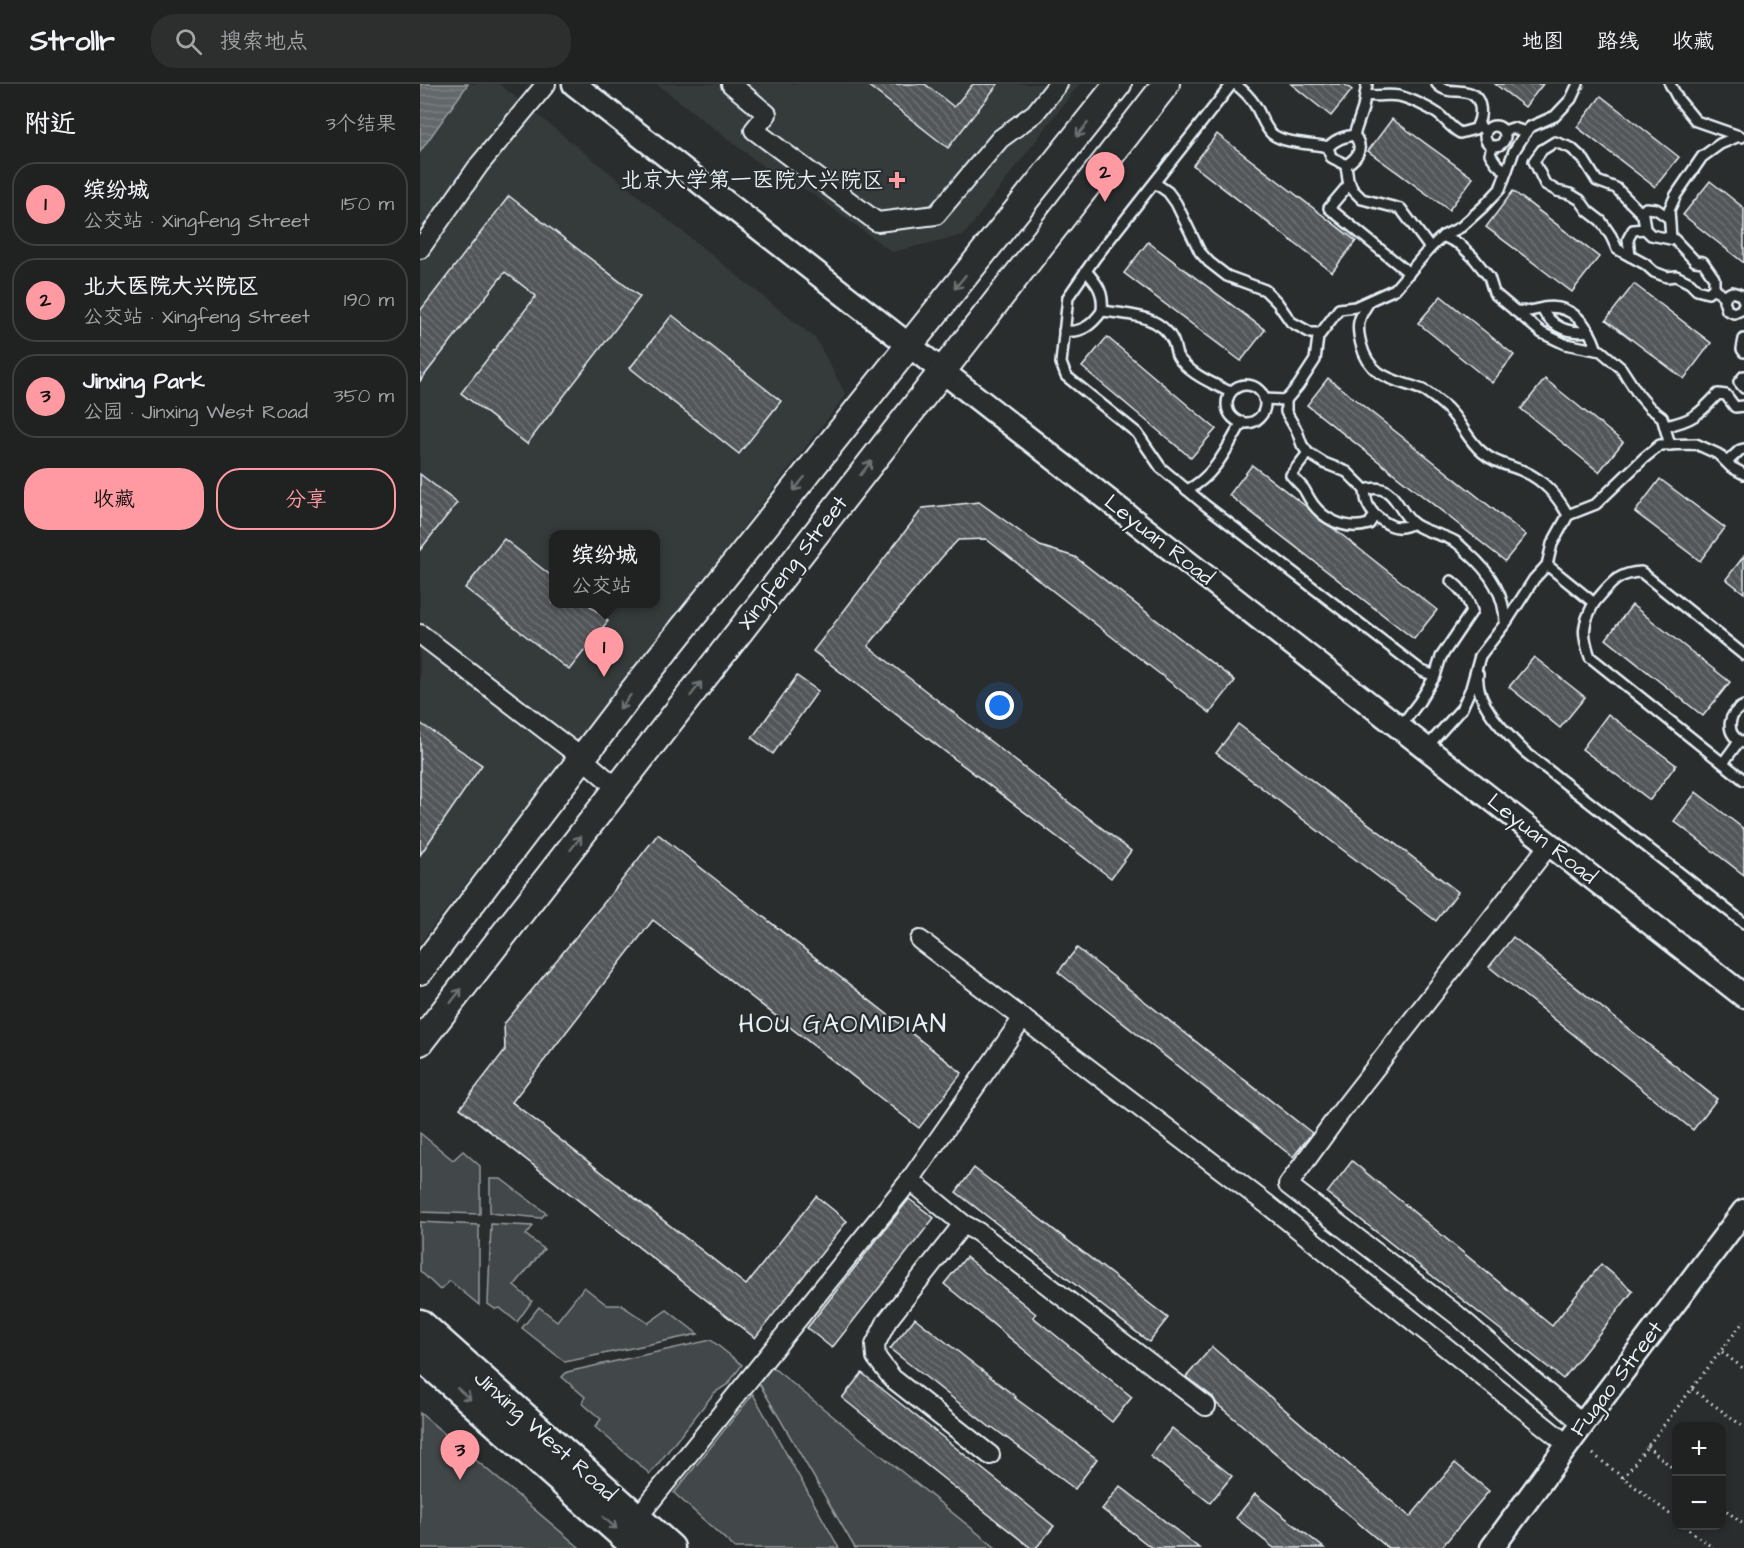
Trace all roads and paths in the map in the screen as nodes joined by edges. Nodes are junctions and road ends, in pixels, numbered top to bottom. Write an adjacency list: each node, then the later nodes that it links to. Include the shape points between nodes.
1 (546, 84): 31 (street, via 479,165)
2 (574, 84): 46 (street, Leyuan Road)
3 (731, 84): 4 (street, via 767,114 754,130 877,222 936,215 1000,139 1035,113)
4 (1058, 84)
5 (1118, 84): 46 (main road, Xingfeng Street, one-way to 46)
6 (1166, 84): 49 (main road, Xingfeng Street)
7 (1234, 84): 20 (lane, via 1246,93 1271,133 1284,140); 23 (lane)
8 (1367, 84): 12 (lane)
9 (1437, 84): 13 (lane, via 1448,91 1472,94 1479,101)
10 (1578, 84): 16 (lane, via 1555,117)
11 (1670, 84): 18 (lane, via 1696,121)
12 (1365, 94): 13 (lane, via 1400,96 1437,113 1460,133 1475,129); 17 (lane)
13 (1478, 124): 15 (lane)
14 (1504, 131): 15 (lane, via 1497,126); 16 (lane, via 1513,128); 19 (lane, via 1504,142)
15 (1486, 132): 19 (lane, via 1486,141)
16 (1526, 132): 22 (lane)
17 (1354, 135): 20 (lane); 21 (lane, via 1360,150)
18 (1742, 137): 26 (lane, via 1720,144 1702,157 1676,195)
19 (1492, 146): 22 (lane, via 1495,162)
20 (1328, 147): 21 (lane, via 1331,157)
21 (1346, 165): 24 (lane)
22 (1507, 170): 28 (lane, via 1500,189 1483,207 1461,227)
23 (1155, 183): 33 (lane); 44 (lane, via 1176,203 1209,262 1227,276 1264,290 1291,322 1311,333)
24 (1350, 183): 30 (lane, via 1362,199 1401,209); 34 (lane, via 1329,208)
25 (1641, 213): 26 (lane, via 1646,208 1656,208); 27 (lane); 32 (lane, via 1616,188 1597,181 1571,148 1555,142 1534,161 1545,184 1580,200 1601,222 1617,249)
26 (1669, 218): 29 (lane)
27 (1645, 229): 29 (lane, via 1651,235); 32 (lane, via 1633,230 1628,239)
28 (1443, 236): 30 (lane); 41 (lane, via 1473,256 1489,277 1494,293)
29 (1671, 239): 35 (lane, via 1695,261 1703,262 1714,278)
30 (1430, 248): 34 (lane)
31 (420, 249)
32 (1630, 256): 35 (lane, via 1654,272 1676,276 1697,290 1708,293)
33 (1086, 271): 40 (lane, via 1104,297); 42 (lane, via 1068,297)
34 (1409, 273): 37 (lane, via 1395,289)
35 (1714, 288): 36 (lane)
36 (1725, 298): 38 (lane, via 1735,292 1741,295); 38 (lane, via 1727,310 1734,313)
37 (1369, 302): 44 (lane, via 1339,309); 66 (lane, via 1360,314 1357,329 1370,365 1380,374 1425,391 1444,405 1480,452 1537,478 1558,498)
38 (1743, 306)
39 (1542, 309): 41 (lane); 43 (lane, via 1563,309 1575,315); 43 (lane, via 1547,318 1565,330)
40 (1102, 311): 42 (lane, via 1082,330); 52 (lane, via 1153,321 1166,331 1184,365)
41 (1515, 311): 47 (lane, via 1542,333 1565,344)
42 (1064, 331): 63 (lane, via 1061,363 1066,376 1137,434 1161,468)
43 (1588, 331): 47 (lane)
44 (1320, 333): 54 (lane, via 1315,360)
45 (1744, 339): 48 (lane)
46 (910, 345): 49 (street, Leyuan Road); 80 (main road, Xingfeng Street, one-way to 80)
47 (1597, 350): 57 (lane, via 1621,368 1638,394 1662,417)
48 (1744, 352)
49 (941, 371): 77 (street, Leyuan Road); 83 (main road, Xingfeng Street, one-way to 49)
50 (1744, 376): 51 (lane, via 1739,382)
51 (1744, 388)
52 (1230, 392): 53 (lane, via 1239,385 1252,385); 56 (lane, via 1227,410)
53 (1264, 399): 54 (lane); 56 (lane, via 1260,417)
54 (1286, 400): 60 (lane, via 1286,412)
55 (1744, 406): 57 (lane, via 1735,406 1726,395 1718,394 1700,414)
56 (1242, 422): 63 (lane, via 1220,461)
57 (1665, 426): 58 (lane)
58 (1670, 445): 61 (lane, via 1696,444); 66 (lane, via 1660,445 1596,504)
59 (1744, 448): 61 (lane)
60 (1308, 453): 64 (lane, via 1347,472); 65 (lane, via 1291,475 1316,509 1338,524 1359,527 1369,524)
61 (1727, 462): 62 (lane)
62 (1744, 474)
63 (1186, 490): 75 (lane, via 1404,657)
64 (1365, 490): 65 (lane, via 1365,501); 67 (lane, via 1374,487 1386,491)
65 (1375, 515): 67 (lane, via 1390,526 1406,527)
66 (1568, 515): 68 (lane, via 1552,544)
67 (1413, 523): 71 (lane, via 1456,542 1477,561 1500,596)
68 (1547, 565): 70 (lane); 71 (lane)
69 (1451, 581): 75 (lane, via 1469,600 1472,611 1441,657)
70 (1594, 603): 73 (lane, via 1614,579 1641,573); 81 (lane, via 1585,620 1584,638 1590,657)
71 (1505, 623): 74 (lane)
72 (420, 634): 80 (street)
73 (1744, 655)
74 (1480, 656): 79 (lane, via 1462,708); 85 (lane, via 1477,682 1483,698 1497,723 1518,745)
75 (1435, 676): 77 (lane)
76 (1744, 706): 78 (lane, via 1733,713 1730,725)
77 (1400, 728): 79 (street, Leyuan Road)
78 (1741, 742): 81 (lane)
79 (1426, 748): 84 (street, Leyuan Road)
80 (582, 758): 83 (street); 87 (main road, Xingfeng Street)
81 (1723, 763): 82 (lane)
82 (1744, 780)
83 (618, 789): 90 (main road, Xingfeng Street, one-way to 83)
84 (1549, 845): 88 (street, Leyuan Road); 102 (street, via 1288,1185 1457,1316)
85 (1744, 923)
86 (920, 940): 89 (street)
87 (420, 971)
88 (1744, 996)
89 (1023, 1018): 91 (street); 104 (street, via 1268,1205)
90 (420, 1042)
91 (910, 1180): 93 (street); 112 (street)
92 (1744, 1211): 102 (street, Fugao Street)
93 (963, 1224): 101 (street); 107 (street, via 887,1321 875,1345 876,1357 892,1377)
94 (420, 1308): 97 (main road, via 428,1315)
95 (1744, 1322): 98 (path)
96 (420, 1324): 97 (main road, Jinxing West Road)
97 (432, 1351): 112 (main road, Jinxing West Road); 115 (main road, Jinxing West Road, one-way to 115)
98 (1721, 1351): 99 (path); 100 (path)
99 (1744, 1369)
100 (1692, 1389): 103 (path); 105 (path)
101 (1206, 1406)
102 (1583, 1424): 104 (street, Fugao Street)
103 (1744, 1427)
104 (1568, 1444): 117 (street, Fugao Street)
105 (1647, 1446): 108 (path); 109 (path)
106 (1593, 1454): 109 (path)
107 (990, 1455)
108 (1672, 1467)
109 (1623, 1478): 111 (path)
110 (1726, 1510): 113 (path)
111 (1672, 1515)
112 (637, 1518): 116 (main road, Jinxing West Road)
113 (1744, 1525)
114 (1689, 1530): 118 (path)
115 (639, 1548)
116 (670, 1548)
117 (1492, 1548)
118 (1713, 1548)

